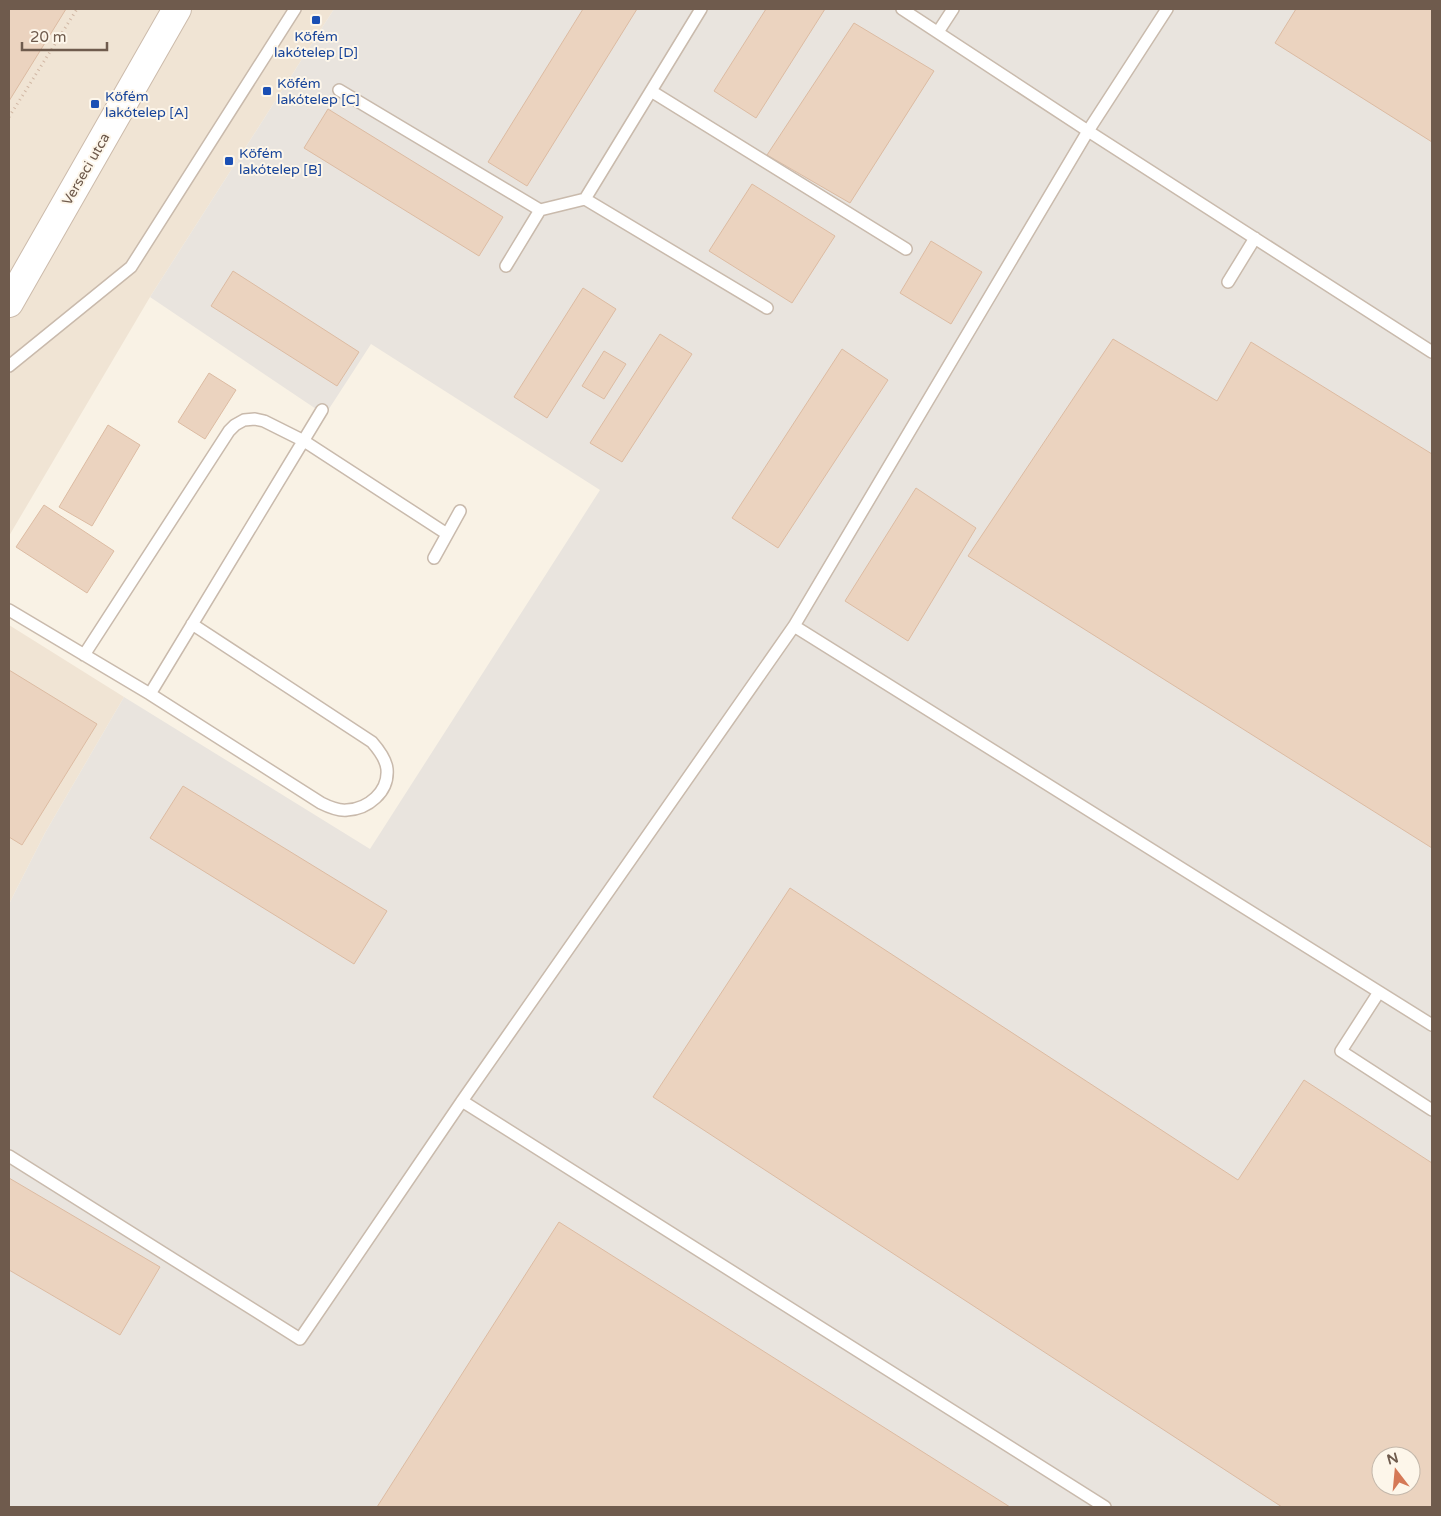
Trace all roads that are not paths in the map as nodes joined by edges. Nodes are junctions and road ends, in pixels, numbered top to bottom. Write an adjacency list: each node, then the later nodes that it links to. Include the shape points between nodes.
1 (178, 9): 17 (street, Verseci utca)
2 (295, 9): 20 (lane, via 131,268)
3 (700, 9): 9 (lane)
4 (902, 9): 7 (lane)
5 (954, 9): 7 (lane)
6 (1167, 9): 10 (lane)
7 (938, 32): 10 (lane)
8 (339, 90): 12 (lane)
9 (651, 91): 11 (lane); 14 (lane)
10 (1088, 131): 13 (lane); 28 (lane)
11 (585, 199): 12 (lane); 18 (lane)
12 (540, 210): 15 (lane)
13 (1255, 238): 16 (lane); 19 (lane)
14 (906, 249)
15 (506, 266)
16 (1228, 282)
17 (9, 303)
18 (768, 308)
19 (1432, 352)
20 (9, 366)
21 (322, 410): 22 (lane)
22 (304, 441): 24 (lane); 27 (lane); 29 (lane, via 264,421 244,420 235,425)
23 (460, 511): 24 (lane)
24 (447, 534): 25 (lane)
25 (434, 558)
26 (9, 610): 29 (lane)
27 (192, 624): 30 (lane); 30 (lane, via 372,742 379,749 386,768 387,779 383,788 368,805 359,808 336,809 321,803)
28 (794, 626): 31 (lane); 33 (lane)
29 (84, 656): 30 (lane)
30 (150, 694)
31 (1379, 992): 32 (lane); 34 (lane, via 1341,1051)
32 (1432, 1025)
33 (462, 1101): 35 (lane, via 300,1338); 36 (lane)
34 (1432, 1110)
35 (9, 1156)
36 (1106, 1507)

